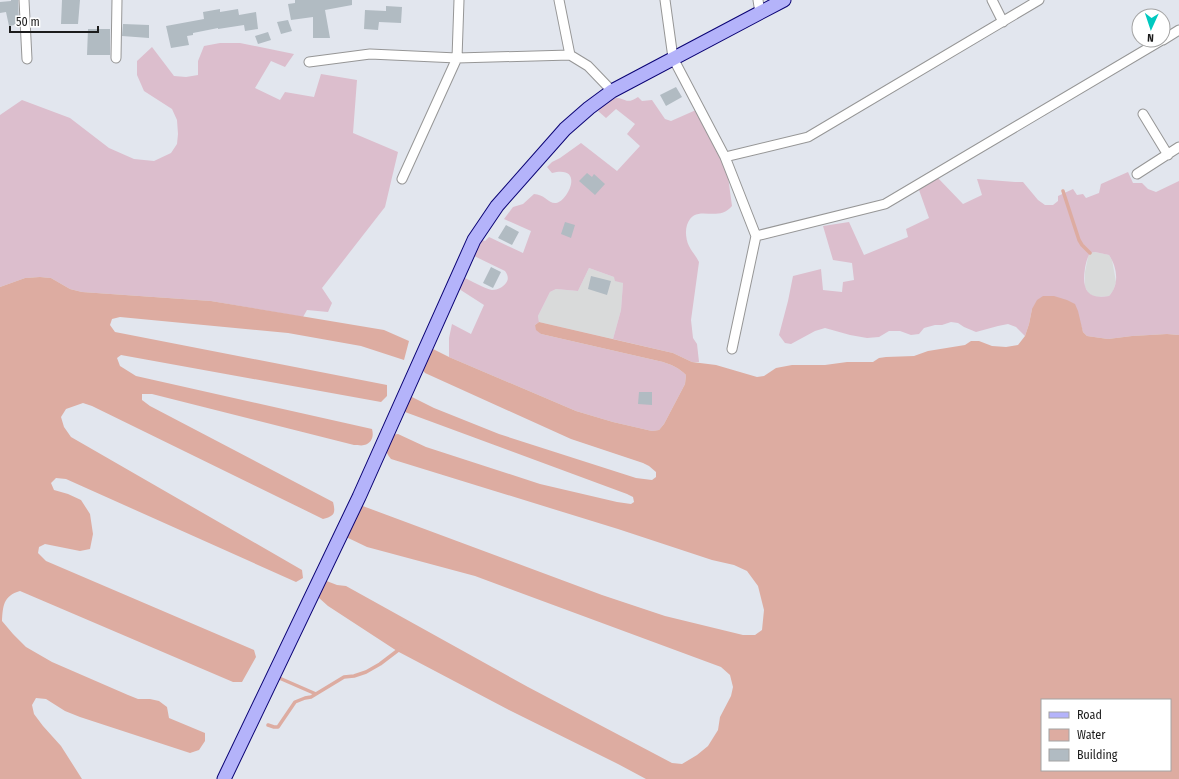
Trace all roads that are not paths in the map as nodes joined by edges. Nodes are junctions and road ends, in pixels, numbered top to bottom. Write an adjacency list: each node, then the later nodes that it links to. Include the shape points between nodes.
1 (24, 0): 16 (street)
2 (117, 0): 13 (street)
3 (459, 0): 14 (street)
4 (559, 0): 12 (street)
5 (665, 0): 15 (street)
6 (784, 0): 9 (street)
7 (992, 0): 10 (street)
8 (1039, 0): 10 (street)
9 (759, 6): 15 (street)
10 (1003, 22): 22 (street, via 808,137)
11 (1149, 48): 25 (street, via 885,204)
12 (570, 55): 14 (street); 18 (street, via 588,66)
13 (116, 58)
14 (457, 58): 17 (street, via 370,54); 24 (street)
15 (673, 58): 18 (street); 22 (street)
16 (28, 59)
17 (309, 62)
18 (612, 91): 27 (street, via 565,130 497,206 474,240 359,497)
19 (1143, 114): 21 (street)
20 (1179, 147): 21 (street)
21 (1168, 155): 23 (street)
22 (725, 157): 25 (street)
23 (1137, 174)
24 (402, 178)
25 (756, 236): 26 (street)
26 (732, 350)
27 (224, 779)

